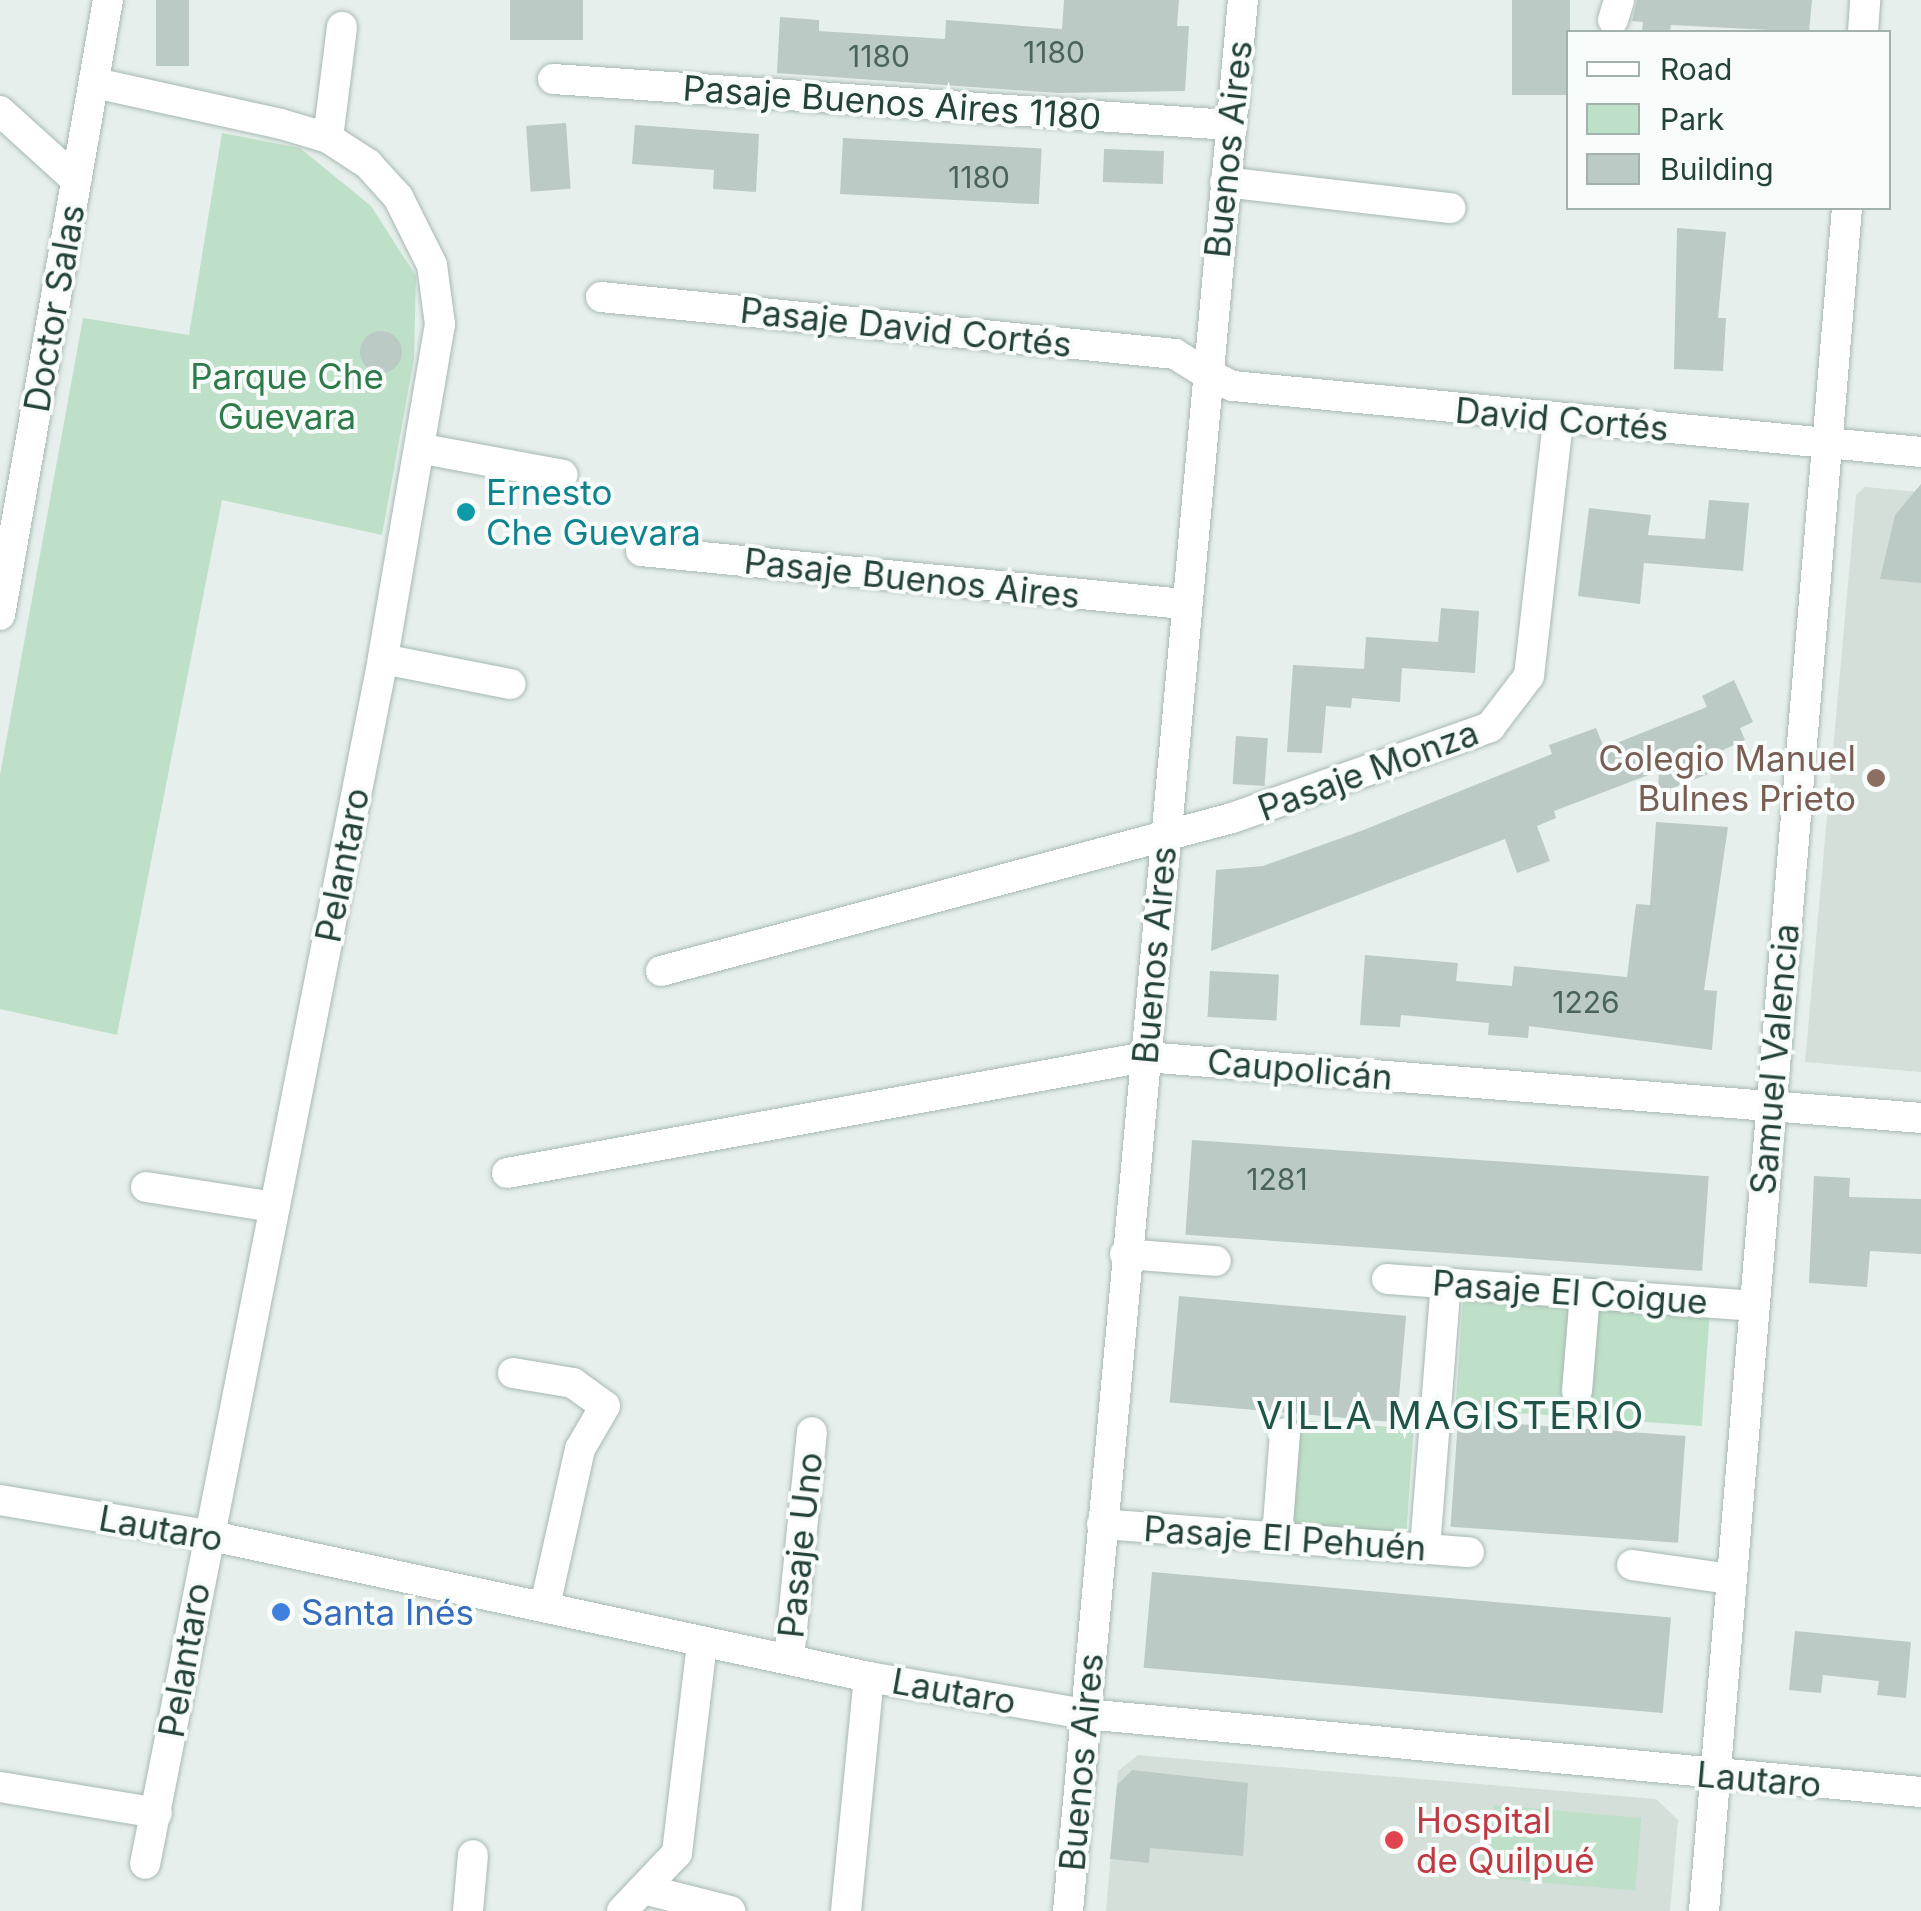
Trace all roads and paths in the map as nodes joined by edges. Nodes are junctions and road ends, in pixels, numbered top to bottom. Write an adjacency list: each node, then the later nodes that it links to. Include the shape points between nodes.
1 (108, 0): 7 (street, Doctor Salas)
2 (1242, 0): 9 (street, Buenos Aires)
3 (1866, 0): 5 (street)
4 (342, 27): 10 (street)
5 (1862, 30)
6 (553, 80): 9 (street, Pasaje Buenos Aires 1180)
7 (96, 83): 10 (street, Pelantaro); 11 (street, Doctor Salas)
8 (0, 110): 11 (street)
9 (1230, 125): 12 (street, Buenos Aires)
10 (328, 138): 19 (street, Pelantaro, via 368,164 398,197 432,265 440,324)
11 (76, 180): 24 (street, Doctor Salas)
12 (1224, 182): 13 (street); 16 (street, Buenos Aires)
13 (1451, 208)
14 (1846, 210): 18 (street, Samuel Valencia)
15 (601, 297): 16 (street, Pasaje David Cortés, via 1176,354)
16 (1206, 373): 17 (street, David Cortés, via 1233,386); 23 (street, Buenos Aires)
17 (1558, 421): 18 (street, David Cortés); 27 (street, Pasaje Monza, via 1529,676 1508,713 1467,739 1321,791)
18 (1825, 442): 20 (street, David Cortés); 30 (street, Samuel Valencia)
19 (422, 449): 21 (street); 25 (street, Pelantaro)
20 (1921, 452)
21 (564, 476)
22 (641, 552): 23 (street, Pasaje Buenos Aires)
23 (1184, 604): 27 (street, Buenos Aires)
24 (0, 615)
25 (383, 659): 26 (street); 34 (street, Pelantaro)
26 (510, 684)
27 (1166, 833): 28 (street, Pasaje Monza); 29 (street, Buenos Aires)
28 (660, 971)
29 (1144, 1057): 30 (street, Caupolicán); 32 (street, Caupolicán); 35 (street, Buenos Aires)
30 (1771, 1107): 31 (street, Caupolicán); 40 (street, Samuel Valencia)
31 (1921, 1118)
32 (508, 1172)
33 (146, 1187): 34 (street)
34 (274, 1207): 47 (street, Pelantaro)
35 (1125, 1254): 36 (street); 46 (street, Buenos Aires)
36 (1216, 1261)
37 (1387, 1278): 38 (street, Pasaje El Coigue)
38 (1446, 1284): 39 (street, Pasaje El Coigue); 49 (street)
39 (1585, 1294): 40 (street, Pasaje El Coigue); 42 (street)
40 (1754, 1306): 52 (street, Samuel Valencia)
41 (513, 1373): 53 (street, via 573,1383 605,1406 580,1449)
42 (1577, 1391)
43 (812, 1432): 55 (street, Pasaje Uno)
44 (1285, 1433): 48 (street)
45 (0, 1500): 47 (street, Lautaro)
46 (1102, 1524): 48 (street, Pasaje El Pehuén); 57 (street, Buenos Aires)
47 (207, 1534): 53 (street, Lautaro); 61 (street, Pelantaro)
48 (1277, 1537): 49 (street, Pasaje El Pehuén)
49 (1425, 1548): 50 (street, Pasaje El Pehuén)
50 (1469, 1552)
51 (1632, 1564): 52 (street)
52 (1730, 1579): 58 (street, Samuel Valencia)
53 (545, 1606): 54 (street, Lautaro)
54 (702, 1643): 55 (street, Lautaro); 64 (street, via 683,1826 676,1853)
55 (788, 1658): 56 (street, Lautaro)
56 (869, 1677): 57 (street, Lautaro); 68 (street)
57 (1085, 1714): 58 (street, Lautaro); 69 (street, Buenos Aires)
58 (1716, 1776): 60 (street, Lautaro); 70 (street, Samuel Valencia)
59 (0, 1787): 61 (street)
60 (1921, 1792)
61 (156, 1813): 63 (street, Pelantaro)
62 (473, 1855): 65 (street)
63 (144, 1864)
64 (647, 1890): 66 (street); 67 (street)
65 (468, 1911)
66 (622, 1911)
67 (730, 1911)
68 (846, 1911)
69 (1068, 1911)
70 (1704, 1911)

